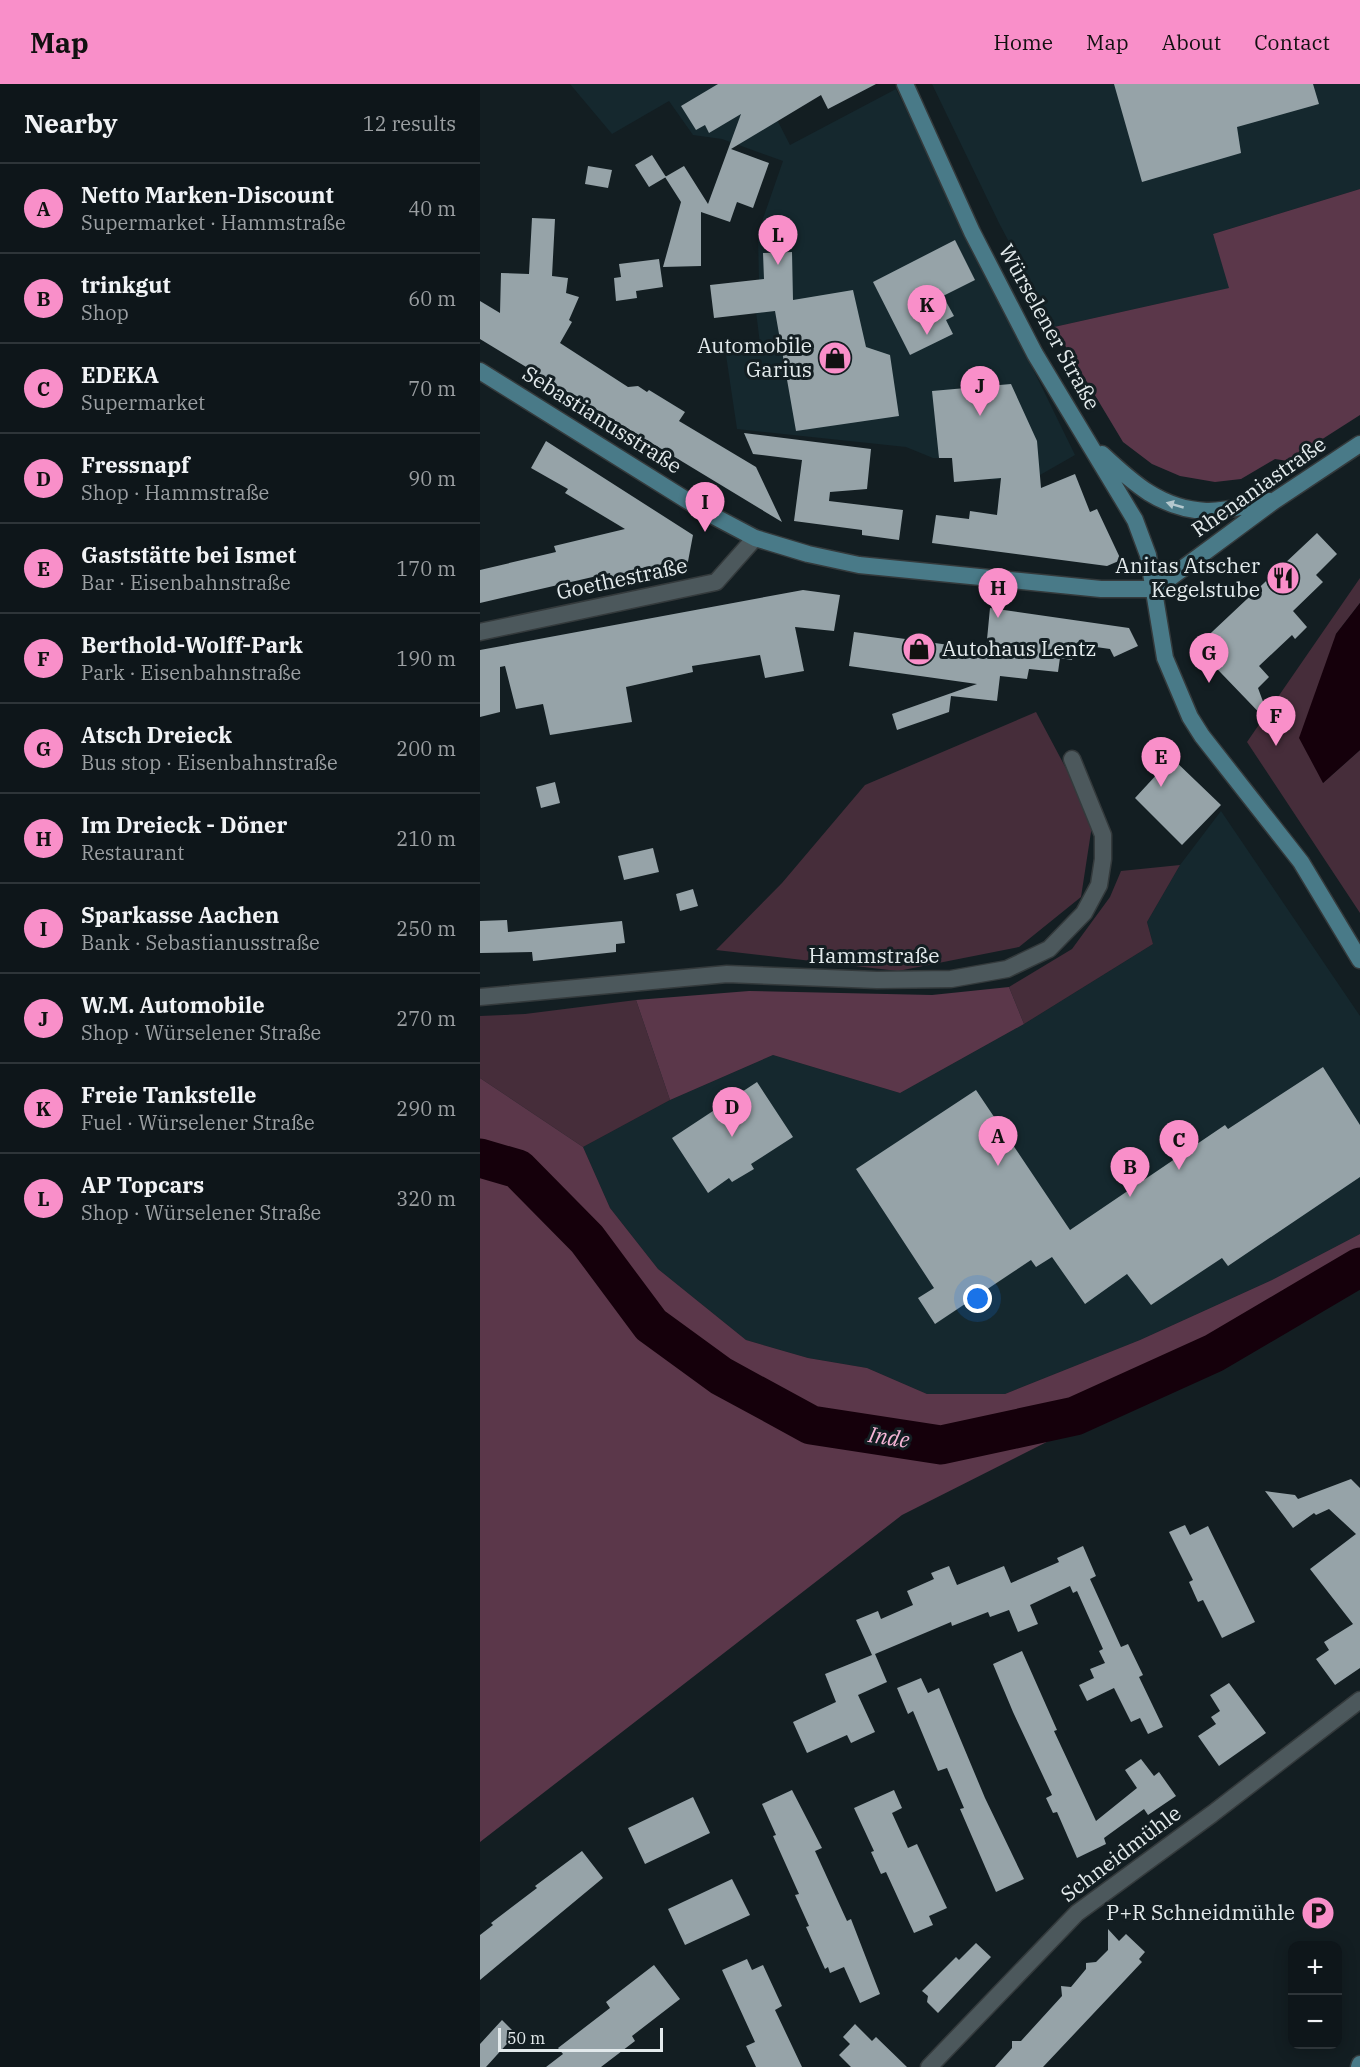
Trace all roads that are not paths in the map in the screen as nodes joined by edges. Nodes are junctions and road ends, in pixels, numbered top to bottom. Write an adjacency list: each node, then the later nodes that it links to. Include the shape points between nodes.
1 (904, 84): 3 (main road, Würselener Straße, via 972,232 1035,354)
2 (480, 371): 6 (main road, Sebastianusstraße, via 704,511)
3 (1084, 436): 5 (main road, one-way to 3, via 1206,511 1176,506 1132,483); 7 (main road, Würselener Straße, via 1135,520)
4 (1360, 444): 5 (main road, Rhenaniastraße)
5 (1274, 501): 7 (main road, Rhenaniastraße)
6 (755, 538): 7 (main road, Sebastianusstraße, via 859,565 1101,589); 8 (street, Goethestraße, via 716,582)
7 (1155, 589): 10 (main road, Würselener Straße, via 1165,658 1190,717 1301,862)
8 (480, 632)
9 (1072, 759): 11 (street, Hammstraße, via 1103,836 1099,885 1084,913 1049,949 1007,969 951,979 727,974)
10 (1360, 960)
11 (480, 997)
12 (1360, 1700): 13 (street, Schneidmühle, via 1077,1913)
13 (929, 2067)

